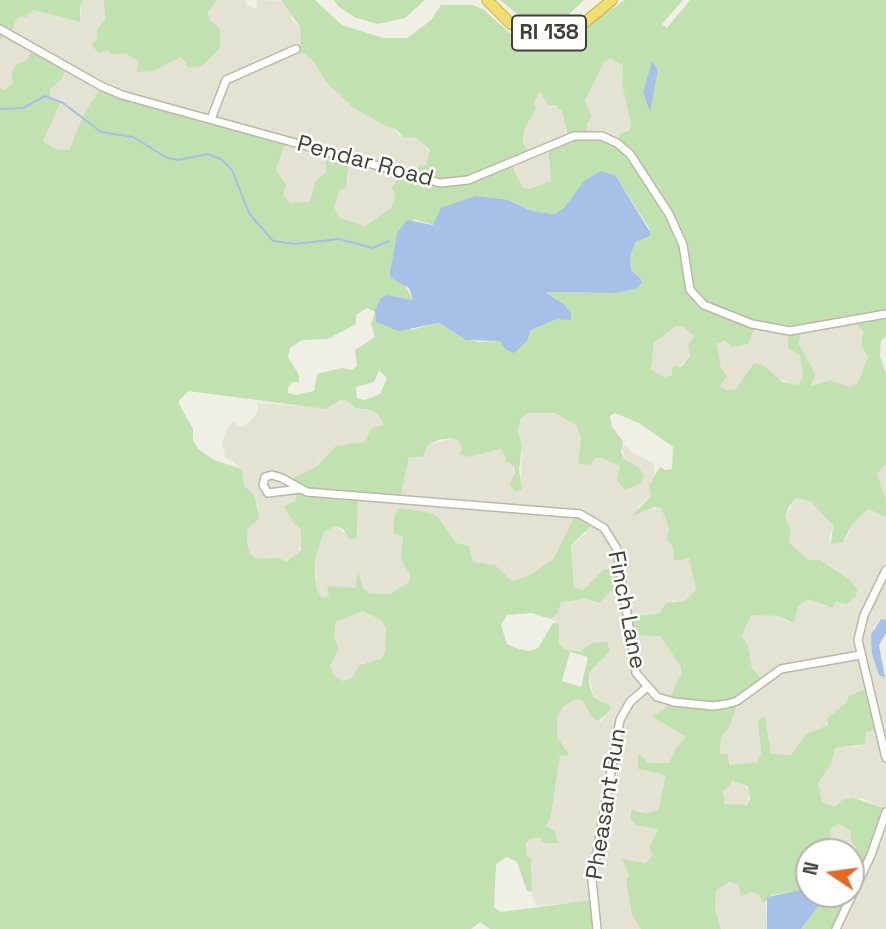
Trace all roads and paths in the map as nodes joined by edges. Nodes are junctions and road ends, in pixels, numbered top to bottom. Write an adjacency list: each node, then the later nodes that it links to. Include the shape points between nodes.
1 (487, 0): 4 (highway, RI 138, via 510,23 543,33 584,23)
2 (494, 0): 3 (highway, via 515,19 548,26 578,19)
3 (603, 0)
4 (612, 0)
5 (0, 29): 7 (street, Pendar Road, via 109,90)
6 (296, 49): 7 (street, via 226,80)
7 (211, 119): 8 (street, Pendar Road, via 447,184 489,172 574,135 602,136 630,154 669,214 683,245 690,290 704,305 752,324 790,331)
8 (886, 314)
9 (300, 489): 9 (street, Finch Lane, via 272,475 265,477 263,485 268,493); 12 (street, Finch Lane, via 580,514 604,528 617,549 636,673)
10 (886, 569): 11 (street, via 860,625)
11 (860, 655): 12 (street, Finch Lane, via 781,669 727,704 674,702); 13 (street)
12 (646, 688): 15 (street, Pheasant Run, via 630,702 620,720 592,880)
13 (886, 758)
14 (886, 812): 16 (street)
15 (597, 929)
16 (836, 929)

